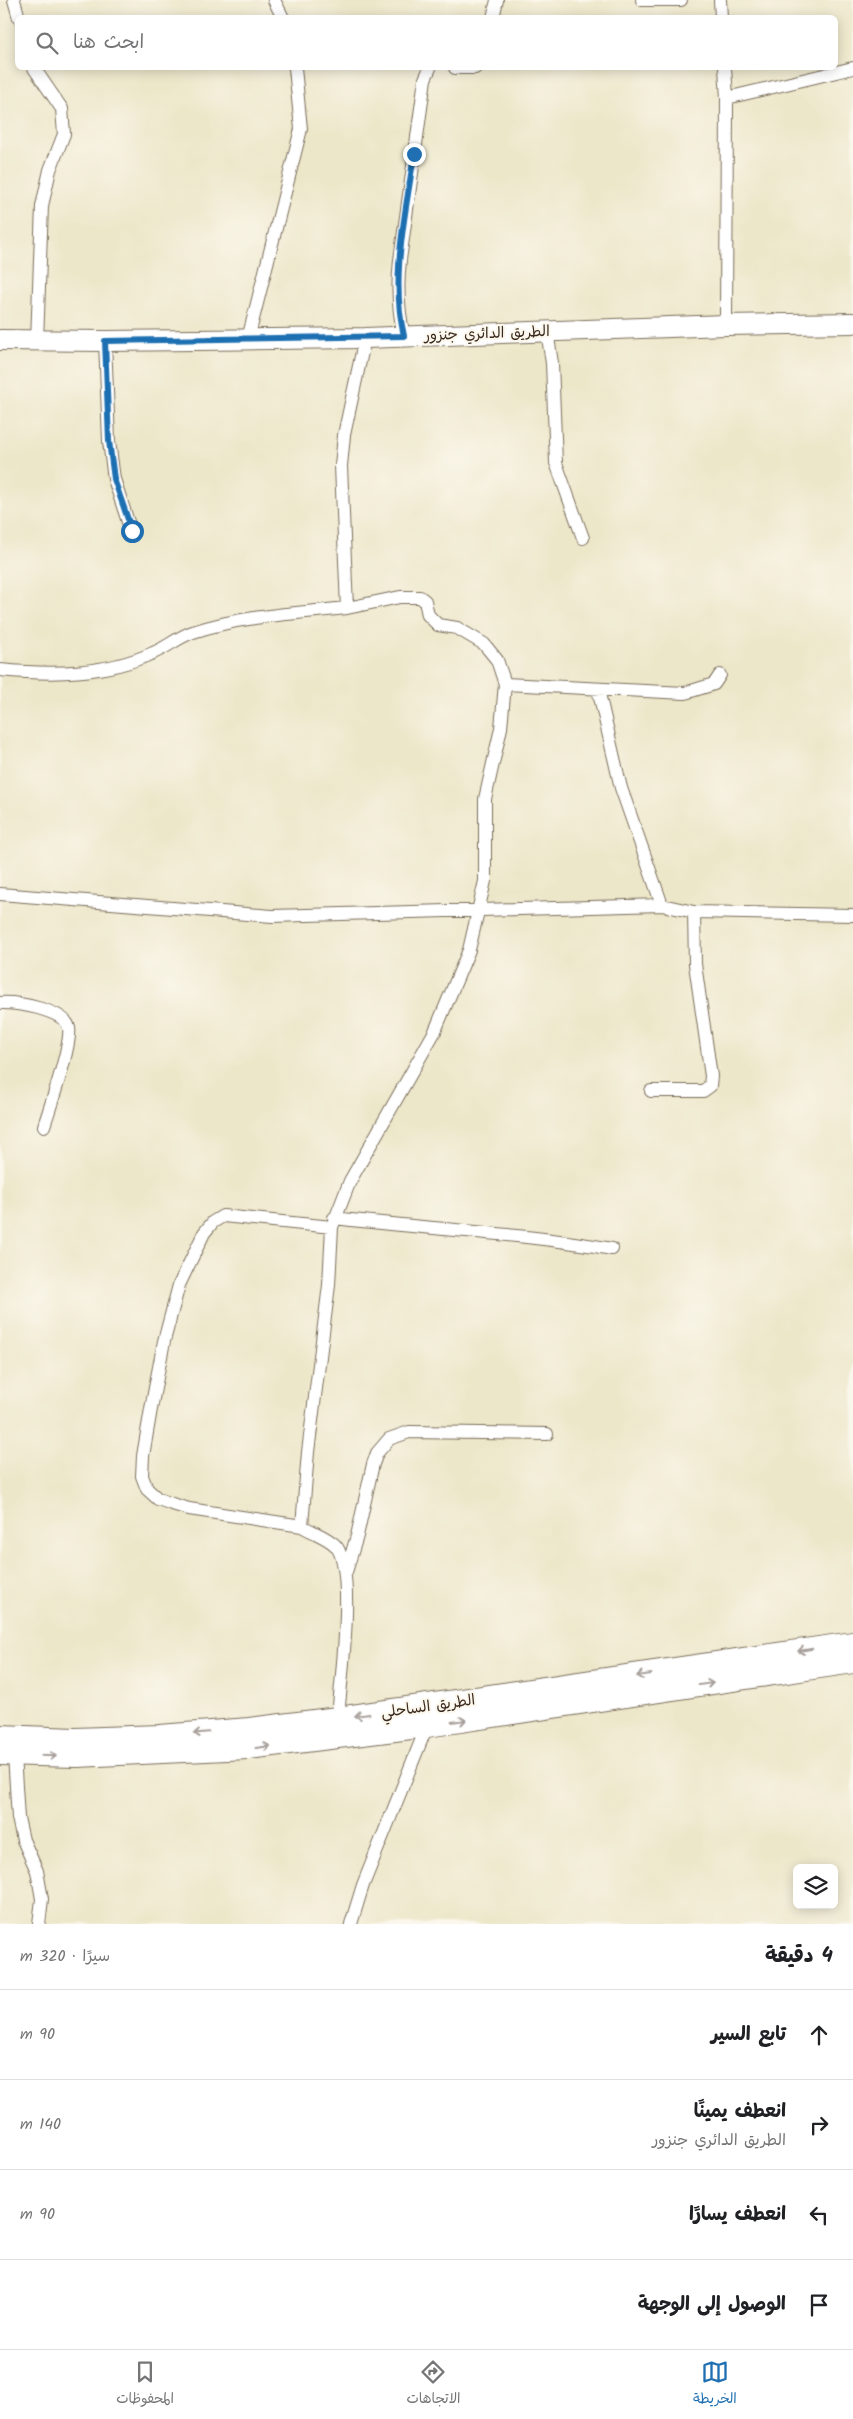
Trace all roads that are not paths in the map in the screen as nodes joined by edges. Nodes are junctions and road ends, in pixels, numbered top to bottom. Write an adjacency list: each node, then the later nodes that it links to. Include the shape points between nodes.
1 (14, 0): 7 (street)
2 (274, 0): 8 (street)
3 (497, 0): 9 (street)
4 (642, 0): 5 (street)
5 (681, 0)
6 (720, 0): 10 (street)
7 (18, 15)
8 (282, 15)
9 (494, 15)
10 (721, 15)
11 (853, 68): 16 (street)
12 (35, 70): 24 (street, via 62,109 64,134 50,170 42,206)
13 (295, 70): 22 (street, via 300,129)
14 (429, 70): 20 (street, via 425,78 398,278 399,315)
15 (725, 70): 16 (street)
16 (727, 98): 18 (street)
17 (853, 323): 18 (main road, الطريق الدائري جنزور)
18 (726, 325): 19 (main road, الطريق الدائري جنزور)
19 (547, 331): 20 (main road, الطريق الدائري جنزور); 27 (street, via 553,372 556,463)
20 (404, 336): 21 (main road, الطريق الدائري جنزور)
21 (365, 338): 22 (main road, الطريق الدائري جنزور); 28 (street, via 344,435 341,466)
22 (248, 339): 25 (main road, الطريق الدائري جنزور)
23 (0, 340): 24 (main road, الطريق الدائري جنزور)
24 (37, 341): 25 (main road, الطريق الدائري جنزور)
25 (105, 341): 26 (street, via 109,441 114,479)
26 (132, 531)
27 (583, 538)
28 (348, 608): 29 (street, via 202,629 177,638 139,659 90,670 64,673); 31 (street, via 400,597 420,597 425,601 428,615 438,625 457,628 484,644 497,660)
29 (0, 670)
30 (720, 675): 32 (street, via 714,684 685,693)
31 (506, 684): 32 (street); 35 (street, via 501,728 485,799 485,881)
32 (598, 689): 34 (street, via 621,788)
33 (0, 894): 35 (street, via 272,916)
34 (662, 905): 35 (street); 36 (street)
35 (479, 911): 41 (street, via 469,950 435,1031 350,1181)
36 (694, 912): 37 (street); 39 (street, via 695,964 710,1086 703,1091)
37 (853, 915)
38 (0, 1003): 40 (street, via 26,1005 49,1012 65,1020 69,1027)
39 (651, 1091)
40 (44, 1126)
41 (333, 1222): 42 (street, via 554,1239); 44 (street); 44 (street, via 223,1216 212,1222 179,1285 164,1341 143,1456 142,1476 147,1489 158,1499 189,1509)
42 (612, 1249)
43 (547, 1434): 45 (street, via 409,1432 388,1439 373,1464 358,1536)
44 (302, 1526): 45 (street, via 335,1545 342,1555)
45 (346, 1572): 48 (street)
46 (853, 1643): 48 (highway, الطريق الساحلي, one-way to 48)
47 (853, 1662): 49 (highway, الطريق الساحلي, one-way to 47)
48 (338, 1718): 50 (highway, الطريق الساحلي, one-way to 50, via 160,1736)
49 (427, 1726): 51 (highway, الطريق الساحلي, one-way to 49, via 77,1756 248,1748); 53 (street, via 363,1885)
50 (0, 1736)
51 (7, 1754): 52 (street, via 23,1840 37,1871 42,1899)
52 (39, 1924)
53 (351, 1924)

